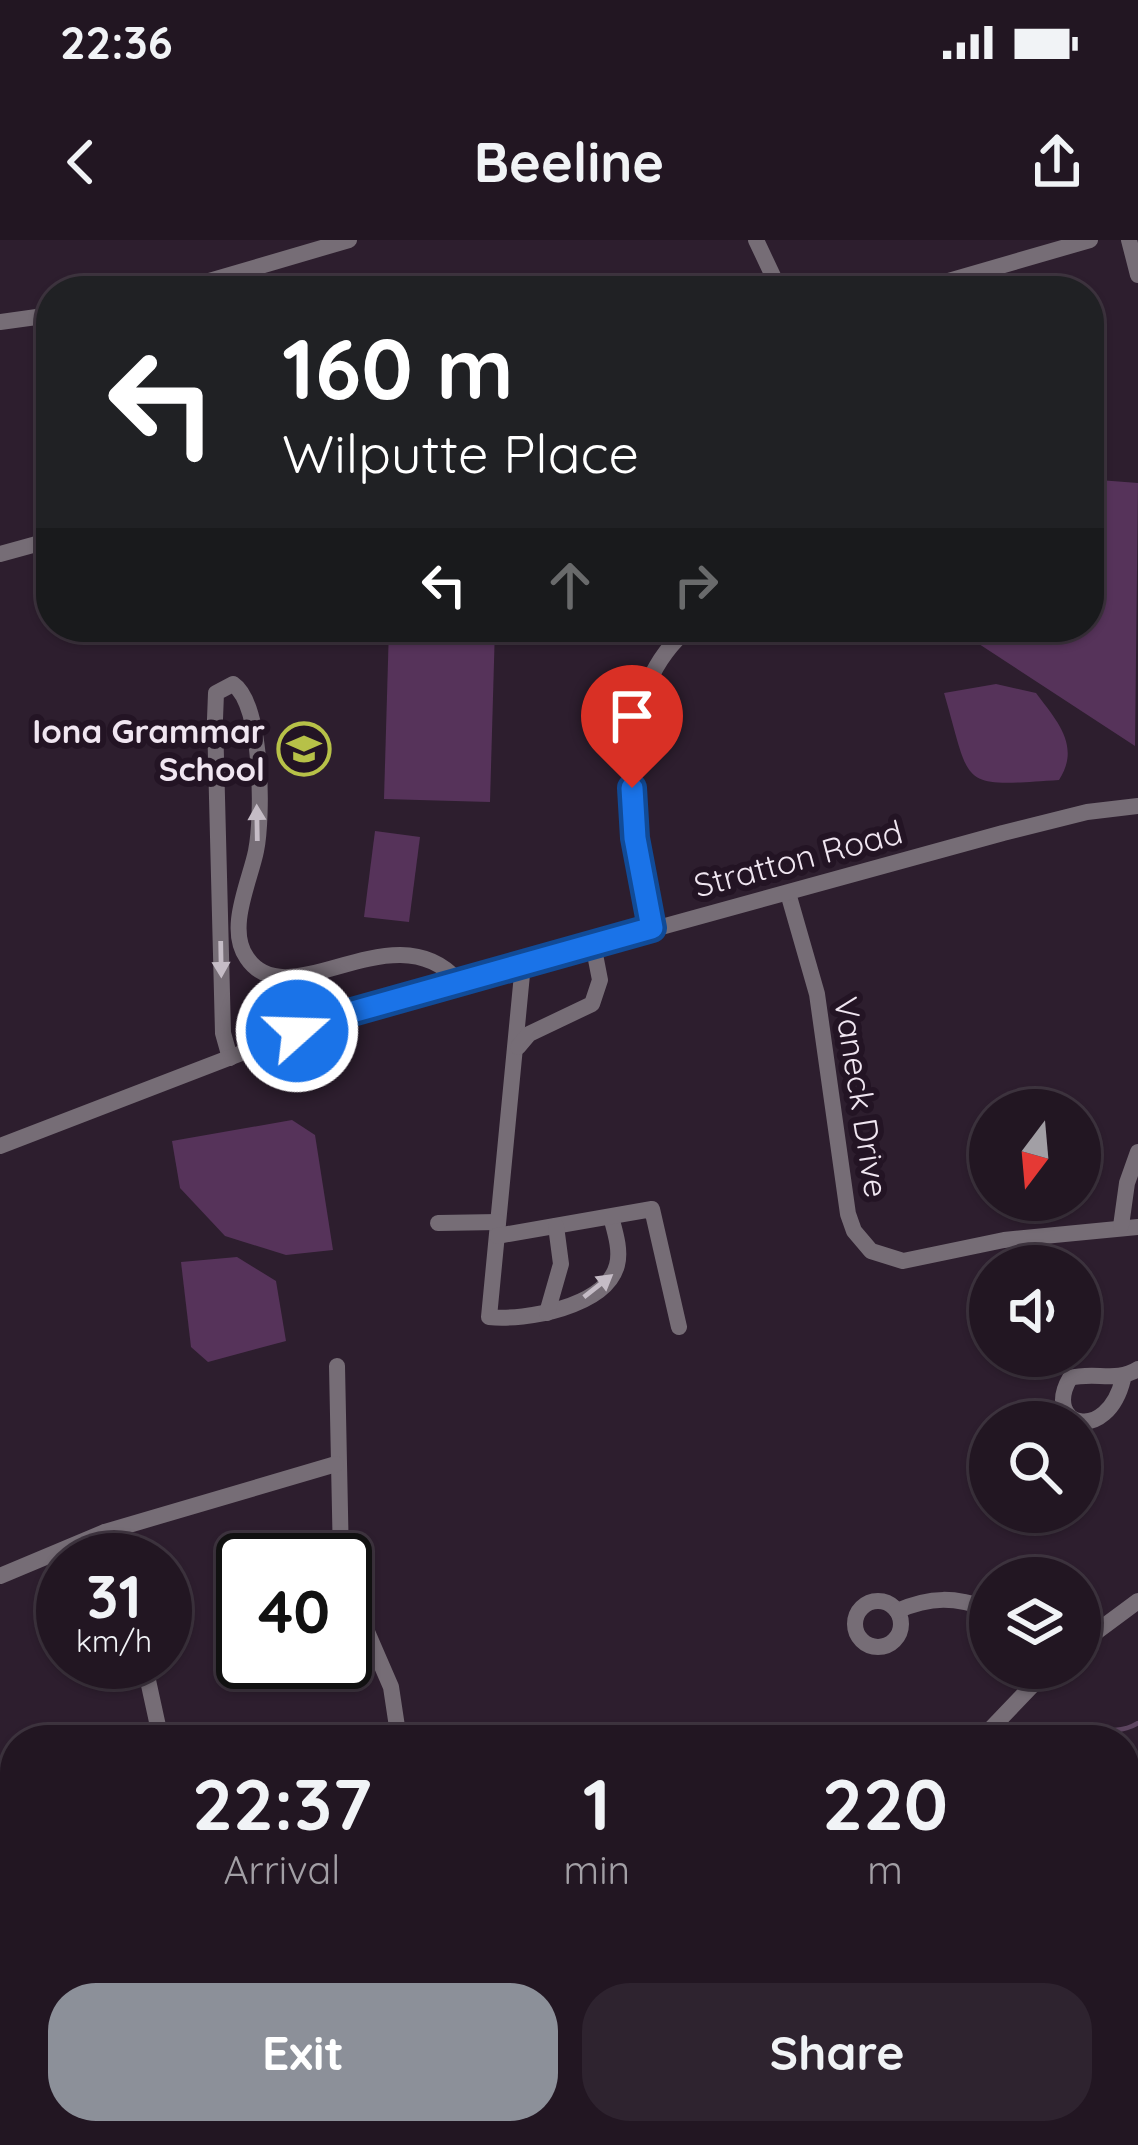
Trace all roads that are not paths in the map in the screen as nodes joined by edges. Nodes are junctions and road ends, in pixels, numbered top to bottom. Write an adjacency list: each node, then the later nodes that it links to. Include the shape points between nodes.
1 (349, 240): 6 (street)
2 (756, 240): 7 (street)
3 (1090, 240): 8 (street)
4 (1129, 240): 5 (street)
5 (1138, 275)
6 (226, 276)
7 (772, 276)
8 (966, 276)
9 (36, 317): 10 (street)
10 (0, 322)
11 (36, 544): 12 (street)
12 (0, 554)
13 (676, 642): 18 (street, via 653,668 633,747 635,838)
14 (1138, 806): 17 (street, Stratton Road, via 1074,815)
15 (219, 886): 16 (street); 16 (street, one-way to 15, via 257,847 256,733 251,705 233,684 215,699); 23 (street, one-way to 23)
16 (244, 886): 21 (street, via 242,948 264,972 305,976 392,953 434,959)
17 (788, 892): 18 (street, Stratton Road); 29 (street, Vaneck Drive, via 817,994 848,1214 862,1243 903,1261)
18 (652, 928): 19 (street, Stratton Road)
19 (592, 944): 20 (street, Stratton Road); 22 (street, via 600,980 592,1004)
20 (523, 964): 21 (street, Stratton Road); 22 (street)
21 (458, 982): 23 (street, Stratton Road)
22 (517, 1048): 30 (street)
23 (230, 1058): 24 (street, Stratton Road)
24 (0, 1147)
25 (1138, 1153): 29 (street, via 1127,1183)
26 (611, 1216): 28 (street); 31 (street, one-way to 26, via 610,1281 619,1259); 32 (street, via 652,1209)
27 (439, 1223): 30 (street)
28 (556, 1226): 30 (street); 31 (street, via 561,1264)
29 (1130, 1226)
30 (497, 1229): 31 (street, via 489,1318)
31 (547, 1313)
32 (679, 1327)
33 (337, 1366): 34 (street)
34 (335, 1464): 35 (street); 36 (street)
35 (105, 1532): 37 (street)
36 (339, 1533)
37 (0, 1576)
38 (1138, 1601): 41 (street)
39 (969, 1604): 40 (street, via 949,1598)
40 (897, 1611)
41 (1101, 1628)
42 (372, 1643): 46 (street)
43 (150, 1689): 45 (street)
44 (1029, 1689): 47 (street)
45 (158, 1725)
46 (397, 1725)
47 (994, 1725)

